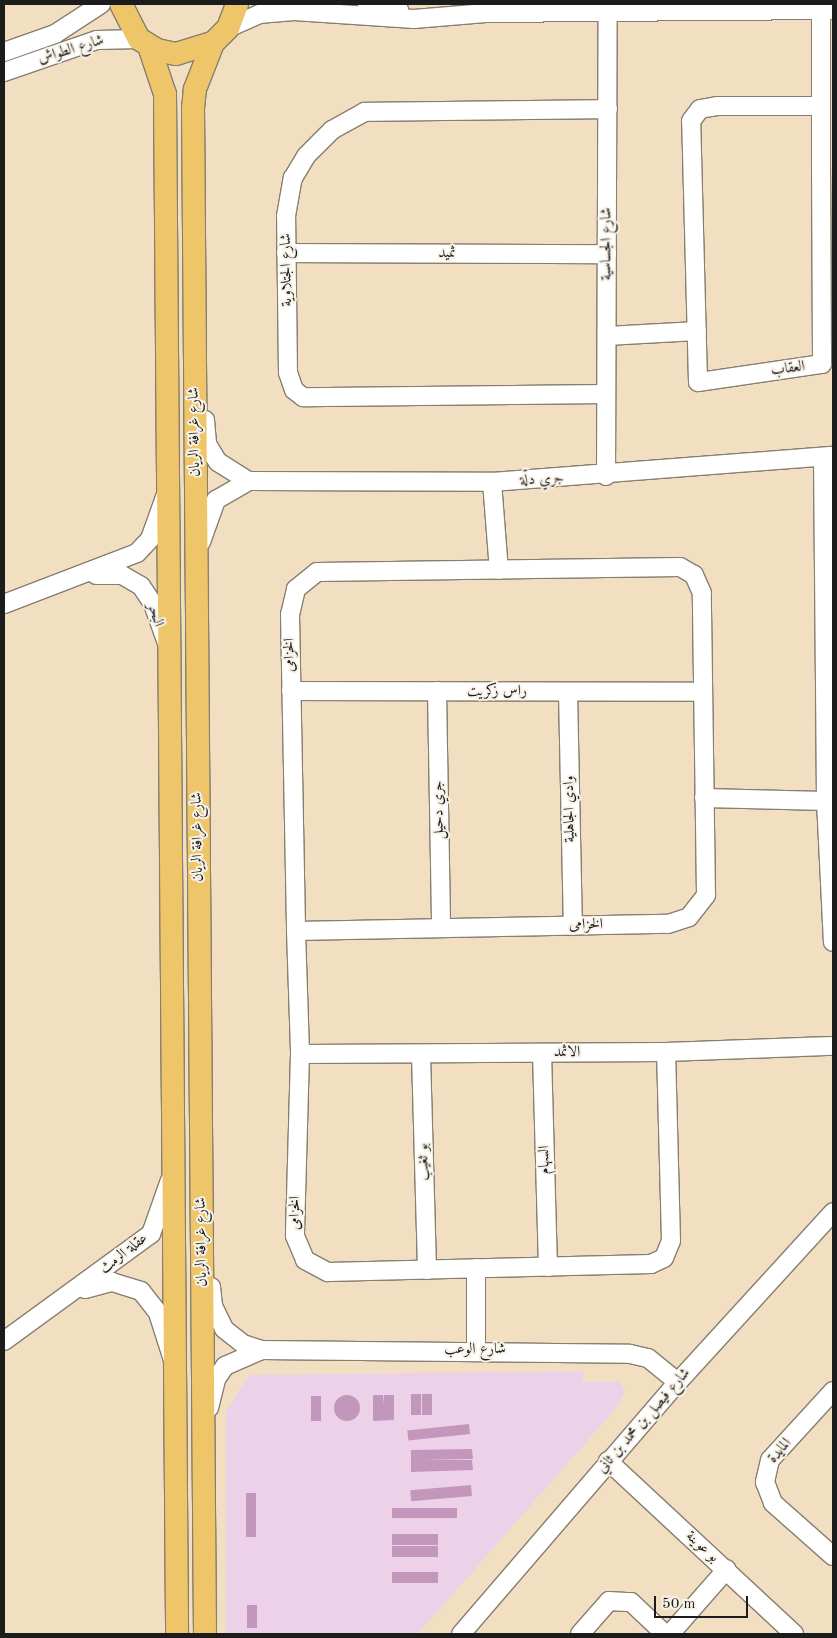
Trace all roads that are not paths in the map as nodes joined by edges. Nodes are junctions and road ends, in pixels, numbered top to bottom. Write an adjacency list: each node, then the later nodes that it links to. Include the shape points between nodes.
1 (101, 4): 11 (street, شارع الطواش, via 76,22)
2 (121, 4): 12 (main road, شارع غرافة الريان)
3 (237, 4): 9 (main road)
4 (367, 4): 8 (street)
5 (486, 8): 7 (street); 8 (street)
6 (821, 9): 7 (street); 16 (street, العقاب)
7 (608, 11): 17 (street, شارع الجساسية)
8 (452, 15): 9 (street, via 364,18 270,12)
9 (228, 28): 13 (main road)
10 (4, 38): 11 (street)
11 (37, 41): 14 (street, شارع الطواش)
12 (144, 42): 13 (main road, via 186,54); 15 (street, شارع الطواش, via 97,40); 30 (main road, شارع غرافة الريان, via 165,94)
13 (213, 44): 25 (main road, شارع غرافة الريان, via 194,89 192,108)
14 (4, 52)
15 (4, 72)
16 (821, 106): 18 (street, العقاب); 21 (street, العقاب, via 716,106 700,109 692,121)
17 (608, 109): 19 (street, شارع الجتلاوية, via 375,111 352,117 332,130 293,178 286,203); 20 (street, شارع الجساسية)
18 (827, 164): 23 (street, العقاب)
19 (286, 253): 20 (street, ثميد); 24 (street, شارع الجتلاوية, via 289,379 303,397)
20 (607, 254): 22 (street, شارع الجساسية)
21 (697, 331): 22 (street); 23 (street, العقاب, via 698,382 822,364)
22 (607, 336): 24 (street, شارع الجساسية)
23 (828, 336)
24 (606, 394): 27 (street, شارع الجساسية)
25 (194, 397): 28 (street, جري دلّة, via 212,454 224,467); 31 (main road, شارع غرافة الريان)
26 (828, 456): 27 (street, جري دلّة); 41 (street)
27 (606, 476): 29 (street, جري دلّة)
28 (249, 481): 29 (street, جري دلّة); 31 (street, via 216,500)
29 (492, 482): 32 (street)
30 (166, 494): 33 (street, البحر, via 144,547); 35 (main road, شارع غرافة الريان)
31 (196, 548): 56 (main road, شارع غرافة الريان)
32 (499, 570): 36 (street, الخزامى, via 317,572 296,588 290,614); 39 (street, الخزامى, via 680,567 694,575 702,593)
33 (83, 576): 34 (street, البحر); 35 (street, البحر, via 113,573 141,586 153,604)
34 (4, 604)
35 (168, 646): 52 (main road, شارع غرافة الريان)
36 (291, 691): 37 (street, راس زكريت); 45 (street, الخزامى)
37 (437, 691): 38 (street, راس زكريت); 44 (street, جري دحيل)
38 (568, 692): 39 (street, راس زكريت); 43 (street, وادي الجاهلية)
39 (703, 692): 40 (street, الخزامى)
40 (704, 798): 41 (street); 43 (street, الخزامى, via 706,895 689,917 668,924)
41 (826, 801): 42 (street)
42 (832, 921): 46 (street)
43 (573, 926): 44 (street, الخزامى)
44 (441, 928): 45 (street, الخزامى)
45 (296, 931): 50 (street, الخزامى)
46 (833, 942)
47 (833, 1046): 48 (street, الاثمد)
48 (666, 1052): 49 (street, الاثمد); 54 (street, الخزامى, via 671,1241 664,1258 651,1264)
49 (542, 1053): 51 (street, الاثمد); 54 (street, السهام)
50 (300, 1054): 51 (street, الاثمد); 57 (street, الخزامى, via 295,1236 305,1260 328,1272)
51 (421, 1054): 57 (street, بو ثغيب)
52 (172, 1178): 58 (street, عقلة الرمث, via 150,1234); 62 (main road, شارع غرافة الريان)
53 (830, 1220): 63 (street, شارع فيصل بن محمد بن ثاني)
54 (548, 1266): 55 (street, الخزامى)
55 (476, 1268): 57 (street, الخزامى); 61 (street)
56 (202, 1269): 60 (street, شارع الوعب, via 224,1329 243,1344); 65 (main road, شارع غرافة الريان)
57 (428, 1270)
58 (73, 1294): 59 (street, عقلة الرمث); 62 (street, عقلة الرمث, via 112,1282 141,1291 158,1313)
59 (4, 1341)
60 (262, 1350): 61 (street, شارع الوعب); 65 (street, شارع الوعب, via 226,1366)
61 (476, 1350): 63 (street, شارع الوعب, via 630,1354 648,1358)
62 (173, 1360): 69 (main road, شارع غرافة الريان)
63 (678, 1382): 66 (street, شارع فيصل بن محمد بن ثاني)
64 (833, 1391): 67 (street, المايدة, via 770,1460 764,1482 773,1503)
65 (204, 1417): 70 (main road, شارع غرافة الريان)
66 (608, 1461): 68 (street, بو عوينة); 71 (street, شارع فيصل بن محمد بن ثاني)
67 (833, 1556)
68 (727, 1569): 74 (street); 75 (street, بو عوينة)
69 (177, 1634)
70 (205, 1634)
71 (461, 1634)
72 (580, 1634): 73 (street, via 609,1601 631,1602)
73 (665, 1634)
74 (670, 1634)
75 (794, 1634)

